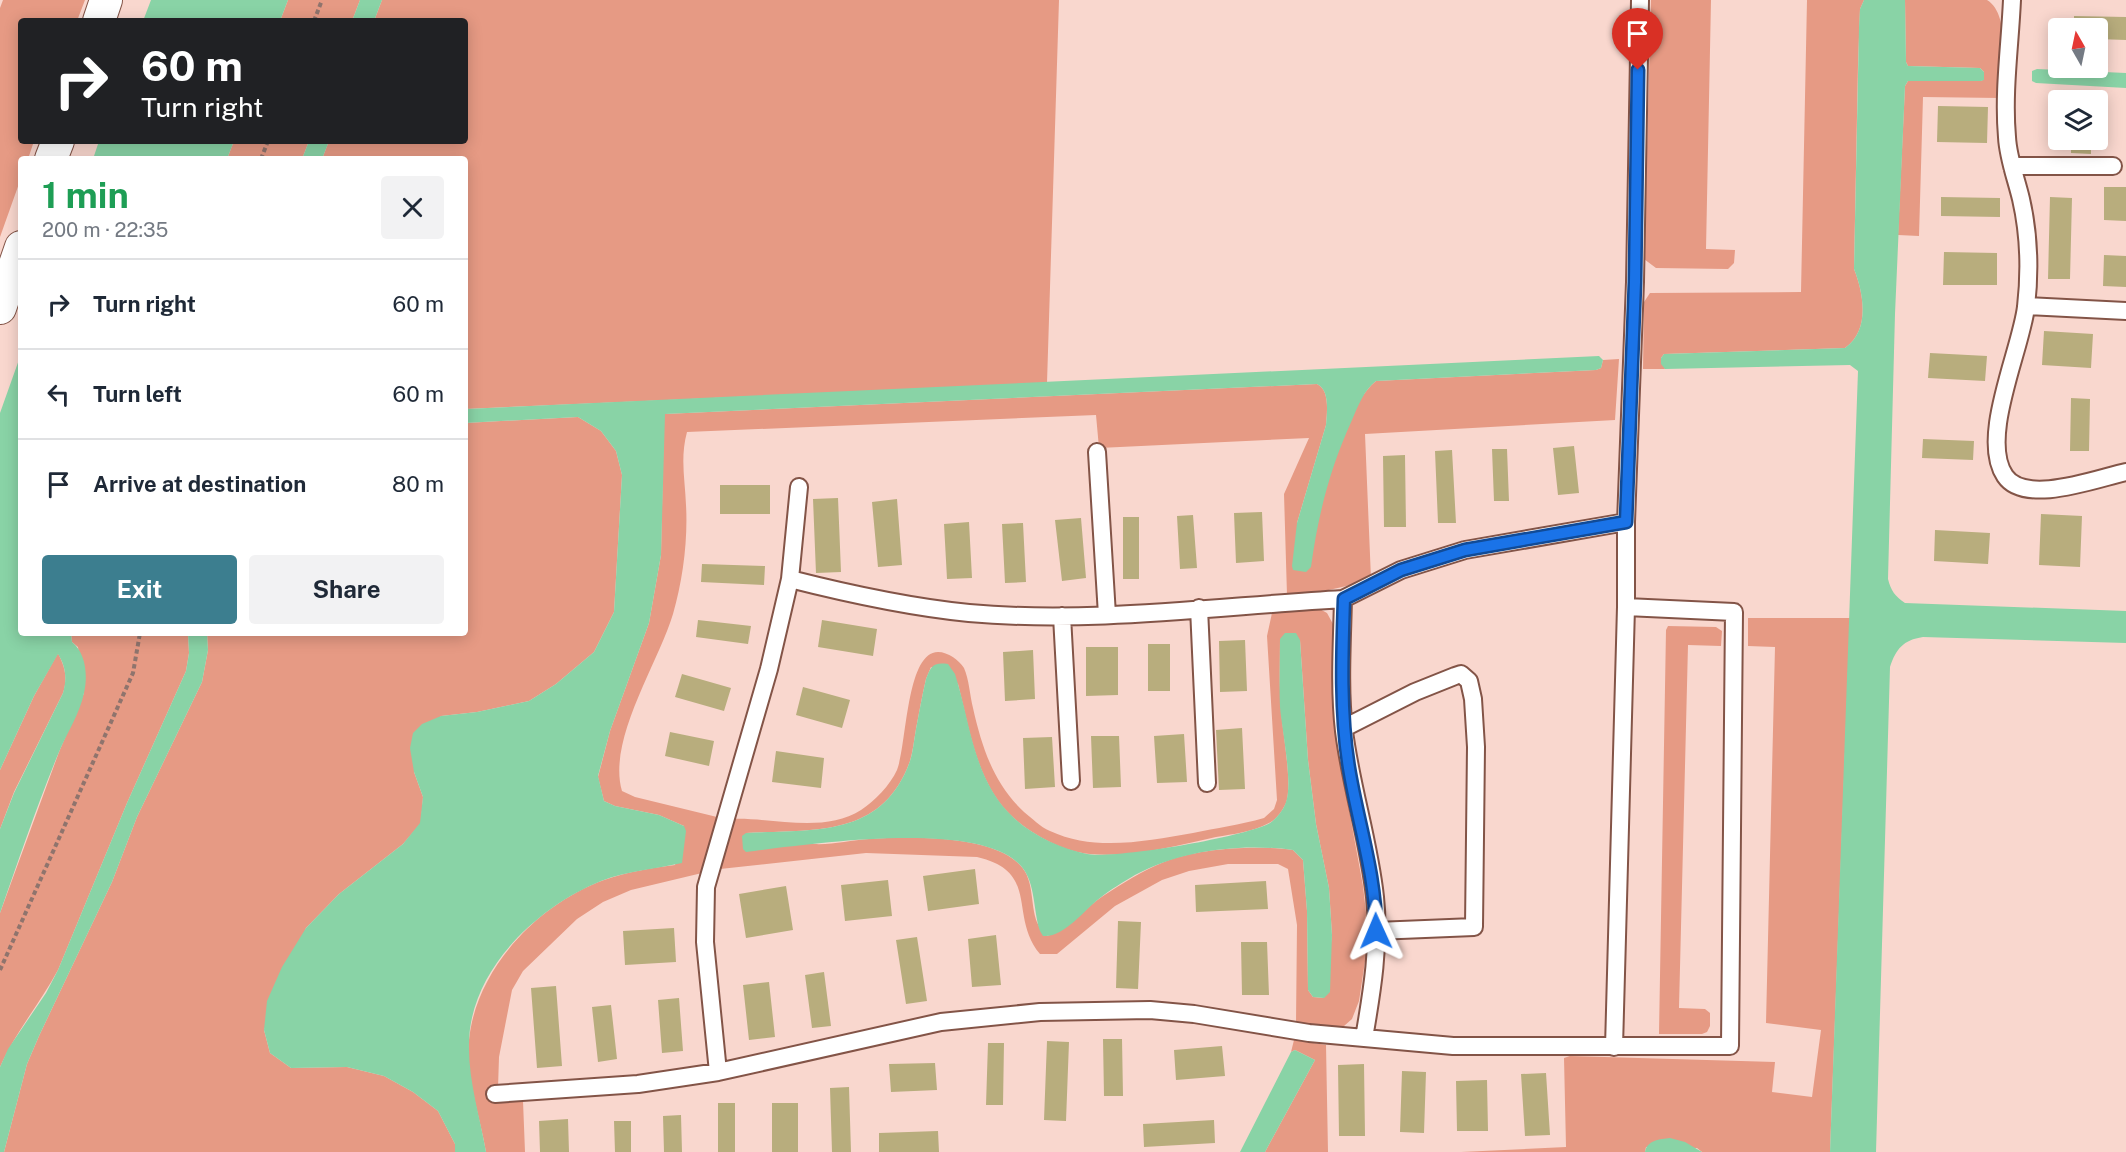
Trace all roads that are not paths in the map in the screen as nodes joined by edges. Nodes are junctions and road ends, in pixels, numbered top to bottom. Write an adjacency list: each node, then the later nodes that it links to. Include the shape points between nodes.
1 (106, 0): 4 (street)
2 (1640, 0): 14 (lane)
3 (2012, 0): 5 (lane, via 2006,127)
4 (100, 18)
5 (2012, 166): 6 (lane); 8 (lane, via 2025,223)
6 (2113, 166)
7 (18, 256): 9 (street)
8 (2026, 306): 10 (lane); 12 (lane, via 2000,406 1997,447 2005,476 2024,489 2058,489)
9 (0, 308)
10 (2126, 311)
11 (1097, 452): 19 (lane)
12 (2126, 472)
13 (799, 487): 15 (lane)
14 (1626, 522): 16 (lane, via 1465,550 1401,570); 17 (lane)
15 (790, 579): 20 (lane, via 898,604 970,613); 27 (lane, via 769,669 706,887 705,942)
16 (1344, 599): 18 (lane); 21 (lane)
17 (1626, 607): 26 (lane); 26 (lane, via 1734,612 1730,1046)
18 (1198, 608): 19 (lane); 23 (lane)
19 (1107, 615): 20 (lane)
20 (1062, 616): 22 (lane)
21 (1344, 728): 24 (lane, via 1371,867); 24 (lane, via 1461,674 1469,681 1476,747 1473,927)
22 (1071, 781)
23 (1207, 783)
24 (1376, 931): 25 (lane)
25 (1364, 1038): 26 (lane, via 1453,1046); 27 (lane, via 1150,1010 1040,1012 941,1022)
26 (1614, 1047)
27 (718, 1072): 28 (lane, via 638,1084)
28 (495, 1094)

